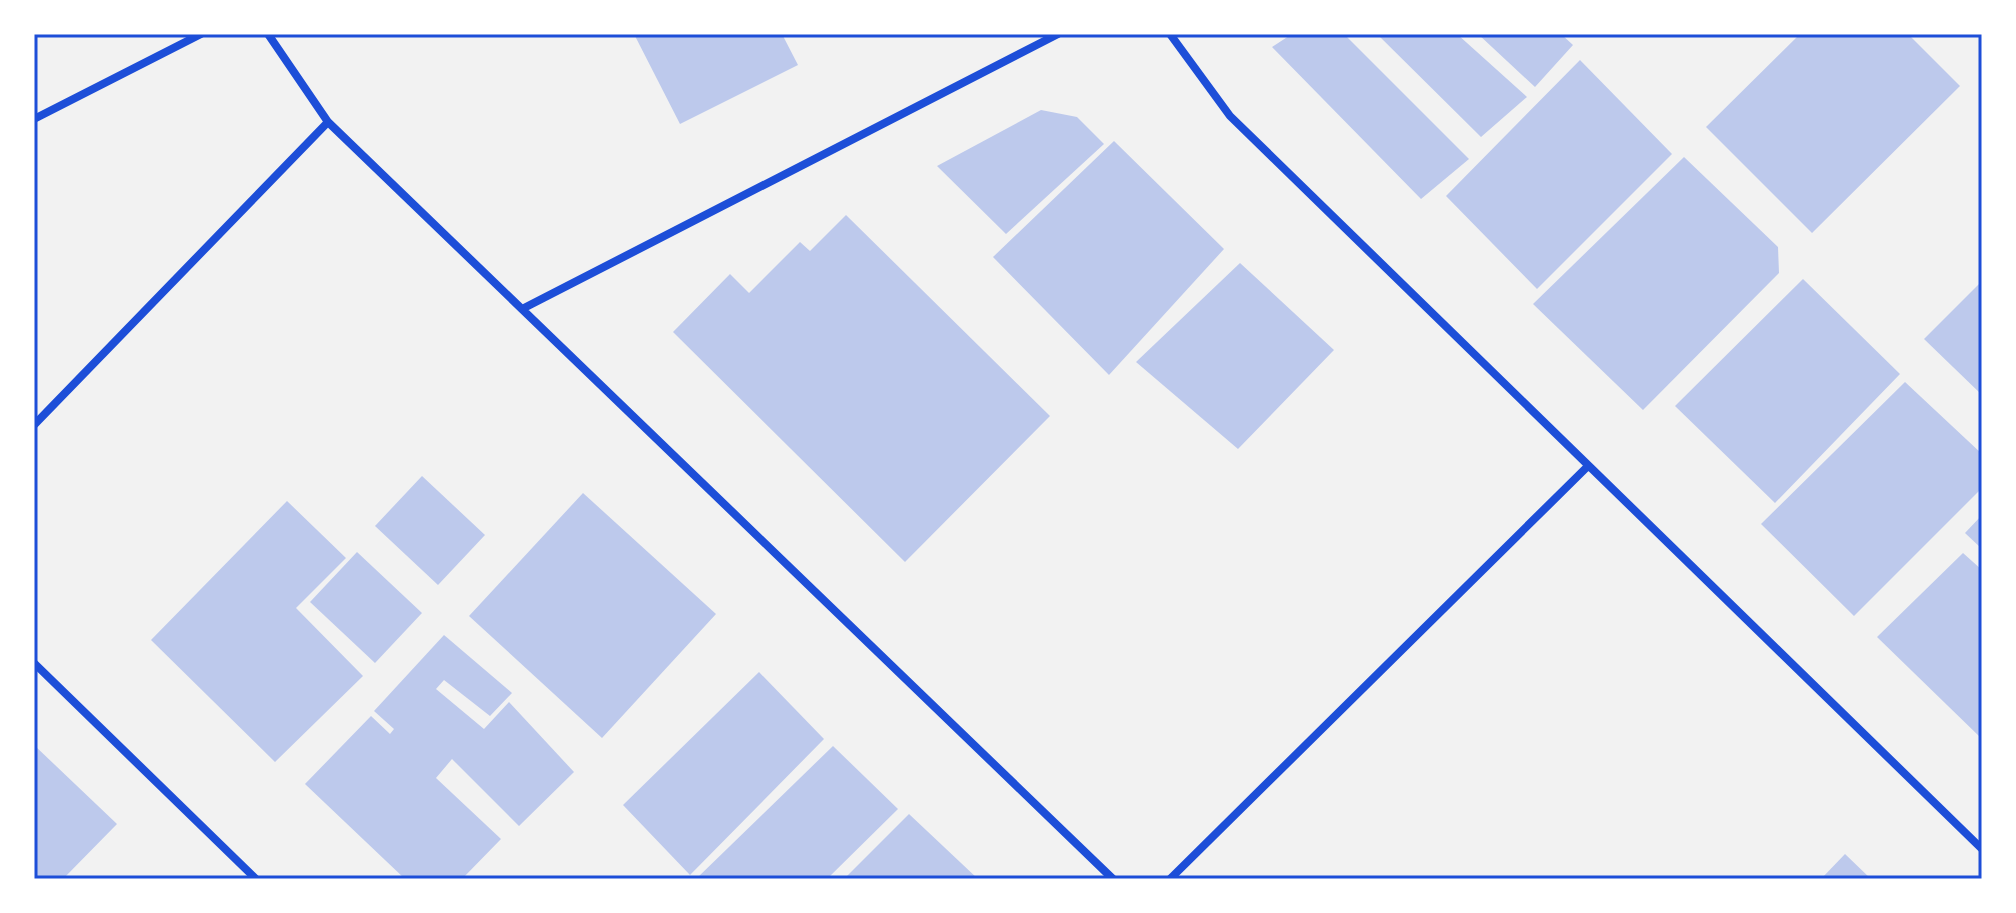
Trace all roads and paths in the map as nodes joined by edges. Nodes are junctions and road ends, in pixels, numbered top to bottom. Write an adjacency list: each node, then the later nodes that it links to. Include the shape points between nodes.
1 (201, 34): 5 (street)
2 (268, 34): 6 (street)
3 (1058, 34): 7 (street)
4 (1170, 34): 9 (street, via 1230,116)
5 (34, 119)
6 (328, 122): 7 (street); 8 (street)
7 (524, 308): 13 (street)
8 (34, 425)
9 (1588, 466): 11 (street); 14 (street)
10 (34, 663): 12 (street)
11 (1982, 849)
12 (256, 879)
13 (1113, 879)
14 (1170, 879)

